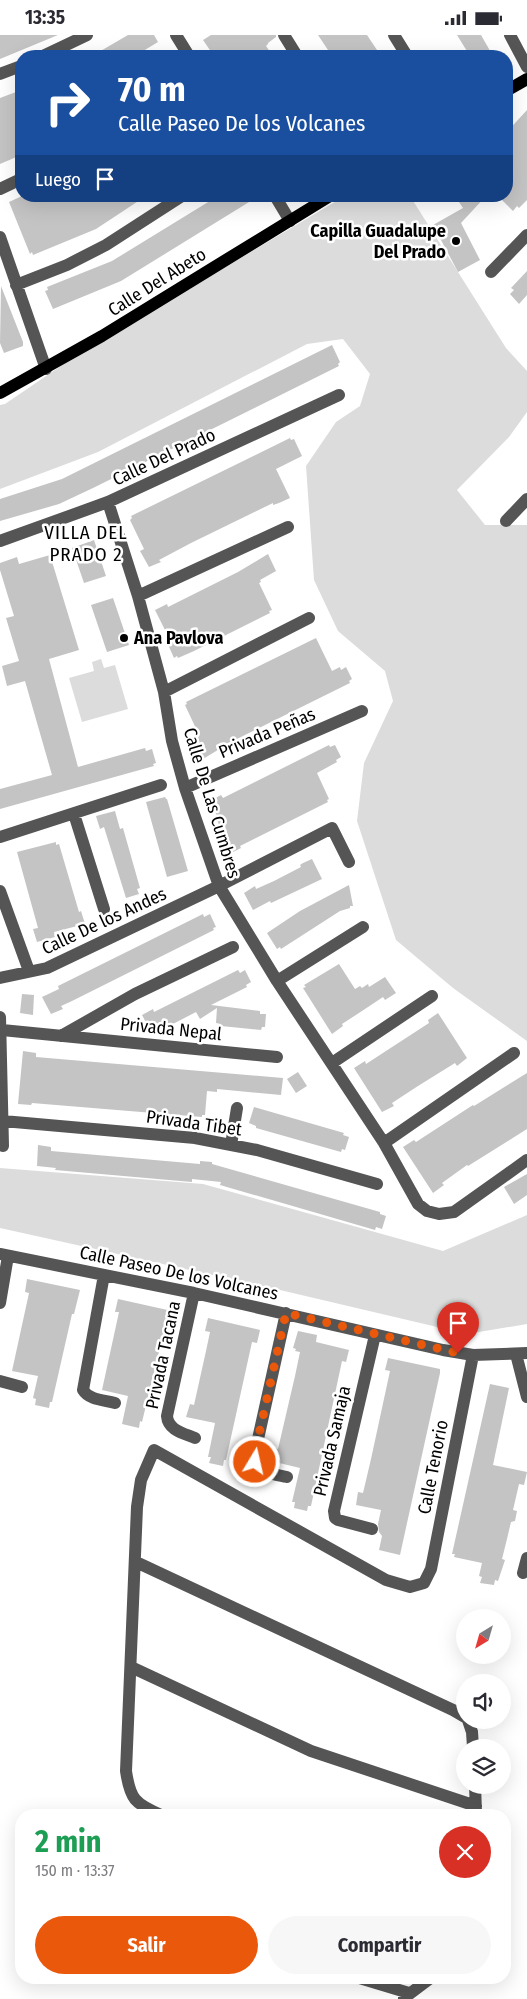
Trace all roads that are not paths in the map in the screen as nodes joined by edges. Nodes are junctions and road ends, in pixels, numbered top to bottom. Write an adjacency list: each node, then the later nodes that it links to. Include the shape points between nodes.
1 (87, 35): 6 (street)
2 (176, 35): 7 (street)
3 (284, 35): 8 (street)
4 (394, 35): 9 (street)
5 (510, 35): 10 (street)
6 (56, 50)
7 (185, 50)
8 (293, 50)
9 (403, 50)
10 (527, 67)
11 (15, 68): 12 (street)
12 (0, 74)
13 (527, 79): 14 (main road)
14 (513, 87)
15 (15, 182): 16 (street)
16 (0, 189)
17 (173, 202): 24 (street, via 106,245)
18 (278, 202): 20 (street)
19 (320, 202): 20 (main road, Calle Del Abeto)
20 (290, 221): 25 (main road, Calle Del Abeto)
21 (527, 235): 23 (street)
22 (0, 237): 24 (street)
23 (490, 272)
24 (16, 285): 25 (street)
25 (46, 369): 26 (main road, Calle Del Abeto)
26 (0, 393)
27 (339, 395): 29 (street, Calle Del Prado)
28 (527, 499): 30 (street)
29 (108, 502): 32 (street, Calle Del Prado); 33 (street, Calle De Las Cumbres)
30 (506, 521)
31 (288, 527): 33 (street)
32 (0, 541)
33 (138, 596): 35 (street, Calle De Las Cumbres)
34 (309, 618): 35 (street)
35 (164, 692): 38 (street, Calle De Las Cumbres, via 172,741)
36 (362, 711): 38 (street, Privada Peñas)
37 (160, 785): 39 (street)
38 (185, 788): 42 (street, Calle De Las Cumbres)
39 (74, 814): 40 (street); 44 (street)
40 (0, 837)
41 (349, 862): 42 (street, Calle De los Andes, via 332,828)
42 (219, 886): 47 (street, Calle De los Andes, via 47,968); 49 (street, Calle De Las Cumbres)
43 (0, 891): 47 (street)
44 (104, 909)
45 (363, 927): 49 (street)
46 (233, 947): 52 (street, Privada Nepal, via 135,994)
47 (29, 971): 48 (street, Calle De los Andes)
48 (0, 978)
49 (277, 981): 55 (street, Calle De Las Cumbres)
50 (432, 996): 55 (street)
51 (1, 1023): 52 (street, Privada Nepal); 57 (street)
52 (61, 1036): 54 (street, Privada Nepal)
53 (514, 1053): 58 (street)
54 (277, 1057)
55 (332, 1063): 58 (street, Calle De Las Cumbres)
56 (237, 1108): 59 (street)
57 (3, 1121): 59 (street, Privada Tibet); 60 (street)
58 (384, 1143): 61 (street, Calle De Las Cumbres, via 418,1204 439,1214 454,1212)
59 (231, 1145): 62 (street, Privada Tibet)
60 (3, 1146)
61 (527, 1160)
62 (377, 1184)
63 (4, 1255): 64 (street, Calle Paseo De los Volcanes); 66 (street)
64 (104, 1275): 65 (street, Calle Paseo De los Volcanes); 74 (street, via 83,1390 92,1398)
65 (194, 1293): 67 (street, Calle Paseo De los Volcanes); 75 (street, Privada Tacana, via 166,1416 171,1427)
66 (0, 1303)
67 (286, 1313): 68 (street, Calle Paseo De los Volcanes); 76 (street, via 254,1457 260,1469)
68 (375, 1335): 70 (street, Calle Paseo De los Volcanes); 77 (street, Privada Samaja, via 334,1511 338,1521)
69 (521, 1354): 70 (street, Calle Paseo De los Volcanes); 73 (street)
70 (473, 1355): 79 (street, Calle Tenorio, via 431,1569 424,1583 410,1587 386,1579 154,1450 141,1480)
71 (0, 1381): 72 (street)
72 (22, 1387)
73 (527, 1397)
74 (114, 1403)
75 (195, 1438)
76 (287, 1477)
77 (372, 1529)
78 (527, 1558): 80 (street)
79 (136, 1562): 81 (street); 82 (street)
80 (523, 1573)
81 (131, 1667): 84 (street, via 128,1789 132,1798); 85 (street, via 311,1751)
82 (456, 1712)
83 (475, 1794): 86 (street)
84 (148, 1809)
85 (470, 1809)
86 (476, 1809)
87 (374, 1984): 89 (street)
88 (422, 1984): 89 (street)
89 (405, 1996)

